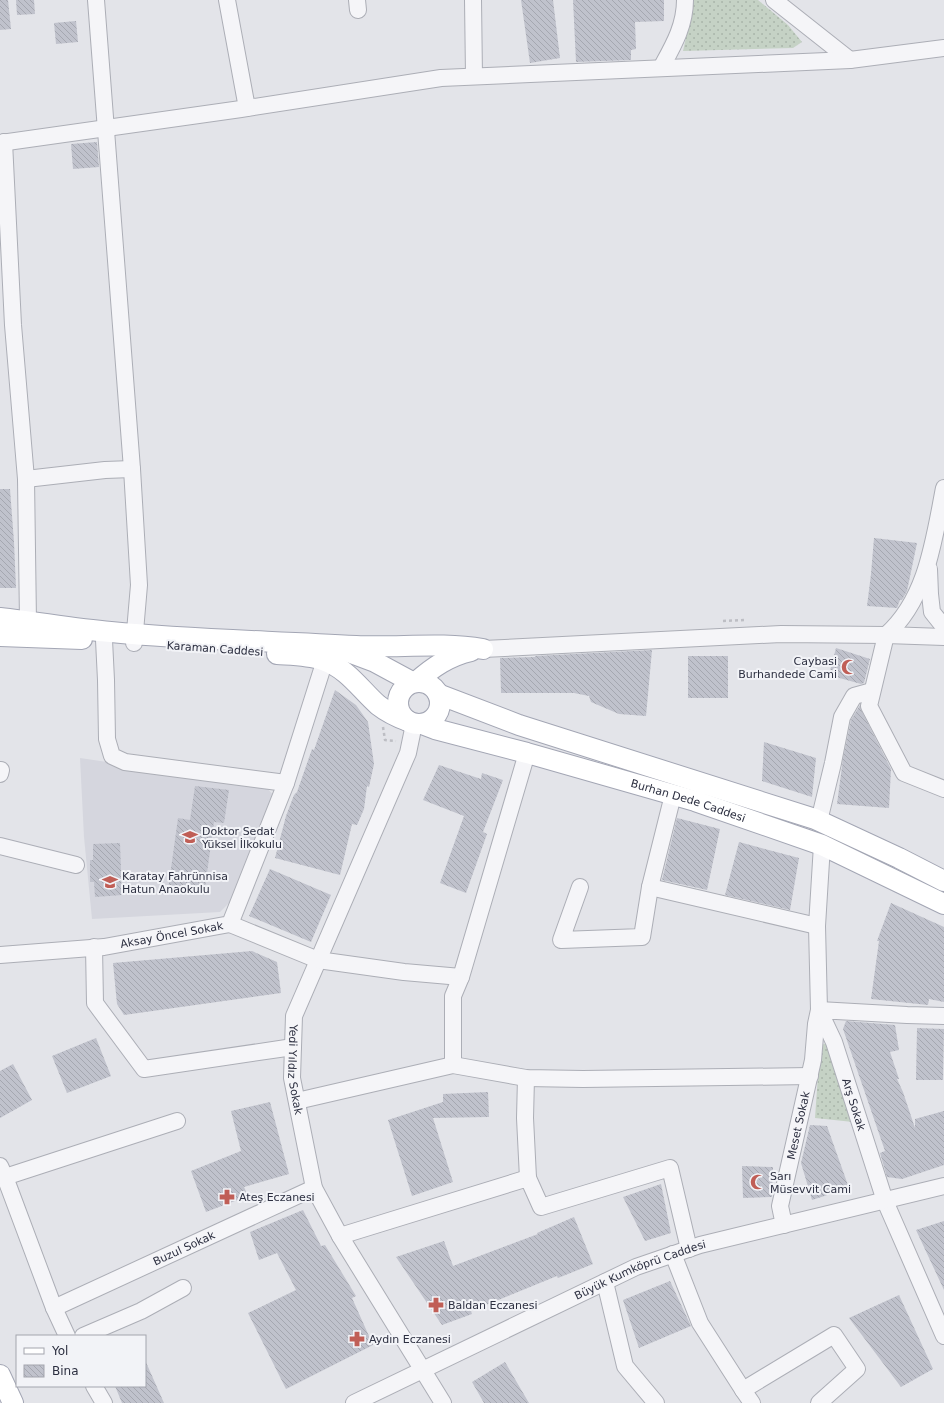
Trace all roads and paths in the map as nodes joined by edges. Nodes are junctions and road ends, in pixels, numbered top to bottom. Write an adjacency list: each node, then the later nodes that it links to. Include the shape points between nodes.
1 (96, 0): 11 (street)
2 (227, 0): 10 (street)
3 (473, 0): 9 (street)
4 (685, 0): 8 (street, via 678,38)
5 (774, 0): 7 (street)
6 (944, 48): 7 (street)
7 (850, 60): 8 (street)
8 (661, 68): 9 (street)
9 (474, 76): 10 (street, via 441,78)
10 (247, 108): 11 (street)
11 (105, 127): 12 (street); 13 (street)
12 (2, 143): 14 (street)
13 (132, 469): 14 (street); 23 (street, via 139,584)
14 (26, 479): 18 (street)
15 (944, 488): 16 (street)
16 (929, 563): 19 (street, via 932,612); 20 (street, via 908,612)
17 (0, 618): 18 (main road, Karaman Caddesi)
18 (28, 621): 22 (main road, Karaman Caddesi)
19 (944, 627)
20 (886, 635): 24 (street); 25 (street, via 781,634); 28 (street)
21 (0, 636): 22 (main road, Karaman Caddesi)
22 (104, 636): 23 (main road, Karaman Caddesi); 34 (street, via 107,739 112,756 126,762)
23 (134, 638): 26 (main road, Karaman Caddesi, via 315,658)
24 (944, 638)
25 (483, 649): 26 (main road, Karaman Caddesi, via 461,645 361,646); 27 (main road, via 450,658 434,666)
26 (325, 652): 27 (main road, Karaman Caddesi, via 375,662); 31 (main road, Karaman Caddesi, via 378,704 396,717); 34 (street, Aksay Öncel Sokak)
27 (414, 682): 29 (main road, via 430,684); 31 (main road, via 401,690 398,704 402,717)
28 (872, 691): 35 (street, via 869,706 904,773); 37 (street, via 854,696 842,717)
29 (438, 694): 31 (main road, via 440,706 434,718 428,722); 37 (main road, Burhan Dede Caddesi, via 519,725)
30 (382, 721): 32 (path)
31 (415, 723): 33 (main road, Burhan Dede Caddesi); 49 (street, Yedi Yıldız Sokak, via 408,752)
32 (385, 740)
33 (526, 753): 36 (main road, Burhan Dede Caddesi); 50 (street)
34 (286, 783): 45 (street, Aksay Öncel Sokak)
35 (944, 789)
36 (673, 795): 38 (main road, Burhan Dede Caddesi); 43 (street)
37 (819, 821): 41 (main road, Burhan Dede Caddesi)
38 (822, 845): 44 (main road, Burhan Dede Caddesi); 46 (street, Meset Sokak)
39 (0, 846): 40 (street)
40 (76, 865)
41 (944, 881)
42 (580, 887): 43 (street, via 561,940 642,937)
43 (650, 887): 46 (street)
44 (944, 904)
45 (230, 924): 47 (street, Aksay Öncel Sokak); 49 (street)
46 (817, 926): 52 (street, Meset Sokak)
47 (94, 947): 48 (street, Aksay Öncel Sokak); 53 (street, via 95,1003 144,1069)
48 (0, 955)
49 (318, 960): 50 (street); 53 (street, Yedi Yıldız Sokak, via 294,1016)
50 (461, 977): 54 (street, via 453,996)
51 (944, 1016): 52 (street)
52 (818, 1017): 55 (street, Meset Sokak); 63 (street, Arş Sokak, via 834,1042)
53 (293, 1047): 57 (street, Yedi Yıldız Sokak, via 292,1078)
54 (453, 1065): 56 (street); 57 (street)
55 (810, 1076): 56 (street); 64 (street, Meset Sokak, via 780,1206)
56 (526, 1078): 60 (street)
57 (297, 1101): 62 (street, Yedi Yıldız Sokak)
58 (176, 1122): 59 (street)
59 (3, 1171): 70 (street)
60 (528, 1178): 65 (street); 66 (street, via 541,1207 670,1168)
61 (944, 1186): 63 (street, Büyük Kumköprü Caddesi)
62 (314, 1188): 65 (street, Yedi Yıldız Sokak); 70 (street, Buzul Sokak)
63 (885, 1201): 64 (street, Büyük Kumköprü Caddesi); 73 (street, Arş Sokak)
64 (784, 1225): 66 (street, Büyük Kumköprü Caddesi)
65 (340, 1236): 75 (street, Yedi Yıldız Sokak)
66 (689, 1249): 67 (street, Büyük Kumköprü Caddesi)
67 (673, 1254): 68 (street, Büyük Kumköprü Caddesi, via 636,1267); 77 (street, via 700,1323)
68 (605, 1282): 75 (street, Büyük Kumköprü Caddesi); 82 (street, via 625,1366)
69 (183, 1288): 72 (street, via 141,1311)
70 (54, 1308): 71 (street)
71 (67, 1335)
72 (84, 1335)
73 (944, 1336)
74 (0, 1375): 78 (main road)
75 (426, 1376): 80 (street, Büyük Kumköprü Caddesi); 81 (street, Yedi Yıldız Sokak)
76 (95, 1387): 79 (street)
77 (743, 1390): 83 (street); 84 (street, via 834,1335 857,1369)
78 (13, 1403)
79 (104, 1403)
80 (354, 1403)
81 (443, 1403)
82 (656, 1403)
83 (752, 1403)
84 (819, 1403)

